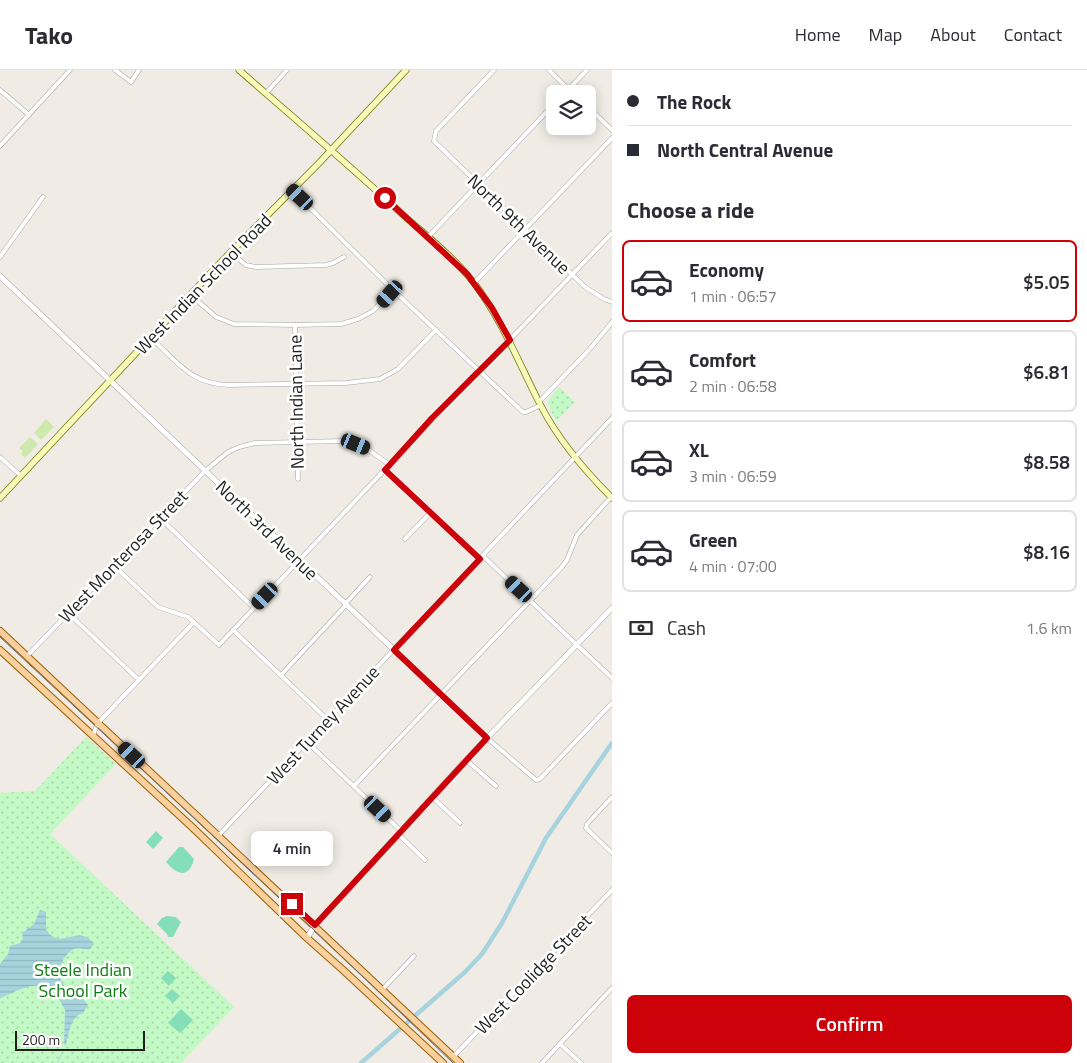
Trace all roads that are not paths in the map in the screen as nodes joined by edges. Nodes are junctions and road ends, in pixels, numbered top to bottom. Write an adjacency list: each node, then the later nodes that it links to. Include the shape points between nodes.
1 (70, 70): 15 (street)
2 (115, 70): 3 (street, via 131,82)
3 (139, 70)
4 (239, 70): 13 (main road)
5 (286, 70): 13 (street)
6 (406, 70): 20 (main road, West Indian School Road)
7 (494, 70): 21 (street, North 9th Avenue, via 436,130 434,137 436,144)
8 (549, 70): 10 (street)
9 (587, 70): 11 (street)
10 (565, 85)
11 (573, 85)
12 (0, 90): 15 (street)
13 (266, 93): 20 (main road)
14 (546, 113): 21 (street)
15 (29, 115): 19 (street)
16 (596, 115): 17 (street)
17 (612, 130)
18 (612, 138): 24 (street)
19 (0, 146)
20 (331, 150): 22 (main road, West Indian School Road); 26 (main road)
21 (478, 184): 24 (street, North 9th Avenue); 26 (street)
22 (292, 190): 27 (main road, West Indian School Road); 33 (street)
23 (44, 197): 28 (street)
24 (525, 229): 30 (street, North 9th Avenue); 32 (street)
25 (612, 233): 30 (street)
26 (428, 237): 32 (main road)
27 (231, 253): 29 (street, via 246,265 256,267 326,265); 34 (main road, West Indian School Road)
28 (0, 257)
29 (344, 257)
30 (572, 275): 35 (street, North 9th Avenue, via 585,287); 40 (street)
31 (0, 276): 42 (street, North 3rd Avenue)
32 (474, 283): 40 (main road)
33 (393, 290): 37 (street, via 373,311 358,319 341,324); 38 (street)
34 (191, 295): 37 (street, via 213,316 234,324); 39 (main road, West Indian School Road)
35 (612, 302)
36 (612, 322): 44 (street)
37 (295, 325): 43 (street, North Indian Lane)
38 (436, 330): 41 (street); 43 (street, via 398,369 380,378 346,383)
39 (151, 338): 42 (main road, West Indian School Road); 43 (street, via 190,375 203,382 229,385)
40 (510, 340): 41 (street); 44 (main road)
41 (479, 371): 44 (street, via 523,412); 49 (street)
42 (111, 381): 51 (street, North 3rd Avenue); 52 (main road, West Indian School Road)
43 (296, 383): 46 (street, North Indian Lane)
44 (540, 404): 48 (main road)
45 (612, 418): 48 (street, West Turney Avenue)
46 (298, 442): 49 (street, West Monterosa Street, via 344,441 366,448); 51 (street, West Monterosa Street, via 255,443 239,447 220,457); 53 (street, North Indian Lane)
47 (0, 457): 52 (street)
48 (574, 458): 54 (main road); 59 (street, West Turney Avenue)
49 (390, 465): 50 (street)
50 (385, 470): 56 (street); 61 (street)
51 (205, 471): 57 (street, West Monterosa Street); 61 (street, North 3rd Avenue)
52 (21, 476): 55 (main road, West Indian School Road)
53 (298, 479)
54 (612, 497): 64 (street, via 577,535 567,560)
55 (0, 498)
56 (430, 513): 58 (street); 60 (street)
57 (160, 518): 62 (street, West Monterosa Street); 66 (street)
58 (405, 539)
59 (483, 556): 60 (street, West Turney Avenue); 64 (street)
60 (480, 559): 74 (street, West Turney Avenue)
61 (299, 560): 65 (street, North 3rd Avenue); 66 (street)
62 (114, 566): 68 (street, West Monterosa Street); 69 (street, via 158,607 182,614)
63 (370, 577): 65 (street)
64 (531, 600): 72 (street); 79 (street)
65 (345, 605): 74 (street, North 3rd Avenue); 76 (street)
66 (254, 608): 71 (street)
67 (612, 608): 72 (street)
68 (69, 614): 75 (street, West Monterosa Street); 78 (street)
69 (194, 622): 71 (street, via 219,645); 78 (street)
70 (0, 630): 75 (main road)
71 (233, 630): 76 (street)
72 (577, 645): 77 (street); 84 (street)
73 (0, 650): 83 (main road)
74 (394, 650): 79 (street, North 3rd Avenue); 81 (street, West Turney Avenue)
75 (27, 656): 82 (main road)
76 (281, 675): 81 (street)
77 (612, 678)
78 (139, 680): 82 (street)
79 (441, 695): 84 (street, North 3rd Avenue); 87 (street)
80 (612, 703): 84 (street, North 3rd Avenue, via 536,780)
81 (328, 720): 85 (street, West Turney Avenue)
82 (98, 723): 83 (street); 93 (main road)
83 (93, 735): 98 (main road)
84 (487, 738): 86 (street)
85 (307, 742): 87 (street); 93 (street, West Turney Avenue)
86 (466, 760): 88 (street); 89 (street)
87 (354, 786): 92 (street)
88 (496, 786)
89 (432, 797): 91 (street); 92 (street)
90 (612, 797): 94 (street, via 586,828)
91 (460, 823)
92 (399, 833): 95 (street); 97 (street)
93 (218, 836): 97 (main road)
94 (612, 853)
95 (425, 860)
96 (612, 890): 103 (street, West Coolidge Street)
97 (315, 925): 98 (street); 101 (main road)
98 (306, 938): 104 (main road)
99 (414, 956): 101 (street)
100 (612, 988): 102 (street)
101 (382, 990): 103 (main road)
102 (560, 1044): 106 (street); 107 (street)
103 (454, 1057): 105 (main road)
104 (443, 1063)
105 (460, 1063)
106 (542, 1063)
107 (581, 1063)

